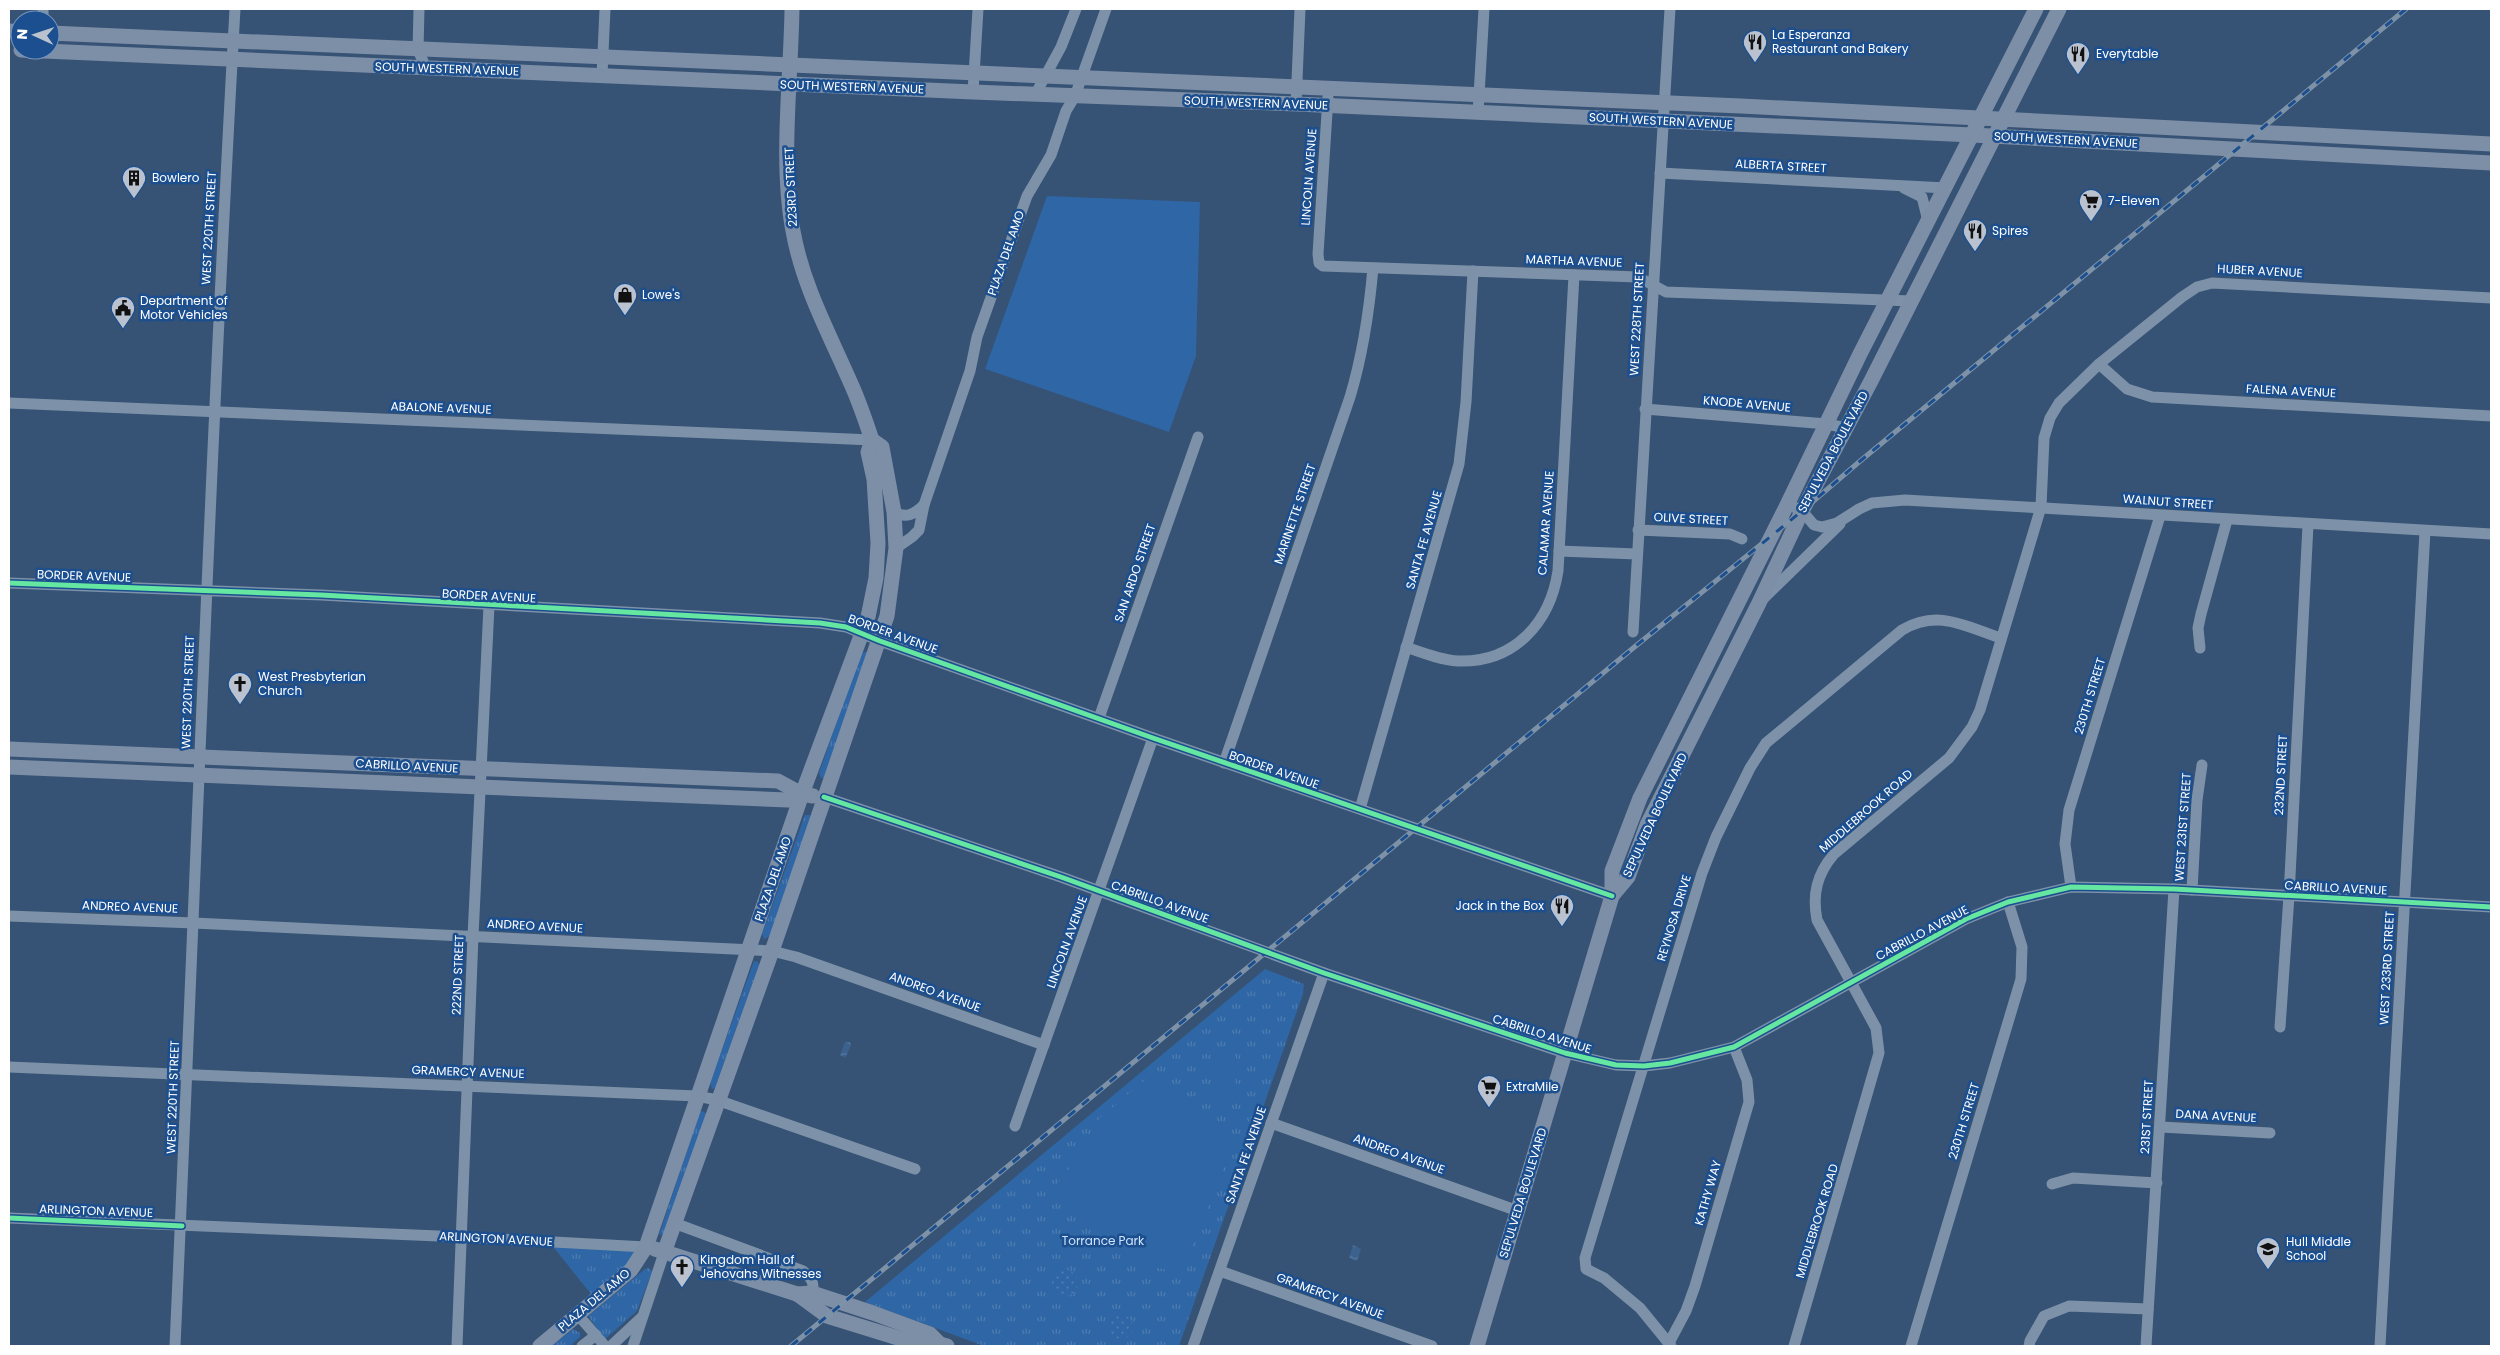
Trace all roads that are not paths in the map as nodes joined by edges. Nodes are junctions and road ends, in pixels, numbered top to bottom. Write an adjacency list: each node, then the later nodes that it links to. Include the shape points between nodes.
1 (235, 9): 14 (street, WEST 220TH STREET)
2 (419, 9): 15 (street)
3 (606, 9): 17 (street)
4 (792, 9): 19 (main road, 223RD STREET)
5 (978, 9): 21 (street)
6 (1076, 9): 23 (street, via 1061,47)
7 (1106, 9): 24 (street, PLAZA DEL AMO)
8 (1300, 9): 26 (street)
9 (1484, 9): 30 (street)
10 (1670, 9): 32 (street, WEST 228TH STREET)
11 (2036, 9): 37 (main road, SEPULVEDA BOULEVARD)
12 (2059, 9): 38 (main road, SEPULVEDA BOULEVARD)
13 (60, 33): 14 (main road, SOUTH WESTERN AVENUE)
14 (233, 39): 15 (main road, SOUTH WESTERN AVENUE); 18 (street, WEST 220TH STREET)
15 (418, 50): 17 (main road, SOUTH WESTERN AVENUE); 20 (street)
16 (60, 51): 18 (main road, SOUTH WESTERN AVENUE)
17 (603, 58): 19 (main road, SOUTH WESTERN AVENUE); 22 (street)
18 (232, 60): 20 (main road, SOUTH WESTERN AVENUE); 60 (street, WEST 220TH STREET)
19 (792, 65): 21 (main road, SOUTH WESTERN AVENUE); 25 (main road, 223RD STREET)
20 (426, 68): 22 (main road, SOUTH WESTERN AVENUE)
21 (975, 73): 23 (main road, SOUTH WESTERN AVENUE); 28 (street)
22 (602, 75): 25 (main road, SOUTH WESTERN AVENUE)
23 (1044, 76): 24 (main road, SOUTH WESTERN AVENUE); 29 (street)
24 (1082, 77): 26 (main road, SOUTH WESTERN AVENUE); 31 (street, PLAZA DEL AMO)
25 (791, 85): 28 (main road, SOUTH WESTERN AVENUE); 65 (main road, 223RD STREET, via 788,174 793,233 811,296)
26 (1297, 87): 27 (main road, SOUTH WESTERN AVENUE); 33 (street)
27 (1328, 88): 30 (main road, SOUTH WESTERN AVENUE); 34 (street, LINCOLN AVENUE)
28 (973, 92): 29 (main road, SOUTH WESTERN AVENUE)
29 (1034, 95): 31 (main road, SOUTH WESTERN AVENUE)
30 (1479, 95): 32 (main road, SOUTH WESTERN AVENUE); 36 (street)
31 (1075, 96): 33 (main road, SOUTH WESTERN AVENUE); 67 (street, PLAZA DEL AMO, via 1066,111 1051,154 1027,196 977,337 970,371)
32 (1663, 103): 35 (main road, SOUTH WESTERN AVENUE); 39 (street, WEST 228TH STREET)
33 (1296, 104): 34 (main road, SOUTH WESTERN AVENUE)
34 (1327, 106): 36 (main road, SOUTH WESTERN AVENUE); 49 (street, LINCOLN AVENUE, via 1318,254 1319,263)
35 (1776, 108): 37 (main road, SOUTH WESTERN AVENUE); 40 (main road, via 1775,115 1770,118 1739,116)
36 (1478, 113): 39 (main road, SOUTH WESTERN AVENUE)
37 (1981, 118): 38 (main road, SOUTH WESTERN AVENUE); 41 (main road, SEPULVEDA BOULEVARD)
38 (2005, 119): 42 (main road, SEPULVEDA BOULEVARD); 43 (main road, SOUTH WESTERN AVENUE)
39 (1662, 122): 40 (main road, SOUTH WESTERN AVENUE); 45 (street, WEST 228TH STREET)
40 (1721, 124): 41 (main road, SOUTH WESTERN AVENUE)
41 (1972, 135): 42 (main road, SOUTH WESTERN AVENUE); 47 (main road, SEPULVEDA BOULEVARD)
42 (1995, 137): 44 (main road, SOUTH WESTERN AVENUE); 56 (main road, SEPULVEDA BOULEVARD)
43 (2491, 144)
44 (2491, 164)
45 (1660, 173): 46 (street, ALBERTA STREET); 53 (street, WEST 228TH STREET)
46 (1900, 186): 47 (street, ALBERTA STREET); 48 (street, ALBERTA STREET, via 1922,197)
47 (1946, 188): 48 (main road, SEPULVEDA BOULEVARD)
48 (1928, 221): 55 (main road, SEPULVEDA BOULEVARD)
49 (1323, 266): 50 (street, MARTHA AVENUE)
50 (1373, 268): 51 (street, MARTHA AVENUE); 98 (street, MARINETTE STREET, via 1361,361)
51 (1473, 271): 52 (street, MARTHA AVENUE); 90 (street, SANTA FE AVENUE, via 1459,464)
52 (1574, 275): 53 (street, MARTHA AVENUE, via 1638,277); 80 (street, CALAMAR AVENUE)
53 (1653, 284): 55 (street, MARTHA AVENUE, via 1666,292); 59 (street, WEST 228TH STREET)
54 (2491, 298): 57 (street, HUBER AVENUE, via 2212,283 2197,287 2182,297)
55 (1888, 301): 56 (street, MARTHA AVENUE); 62 (main road, SEPULVEDA BOULEVARD)
56 (1910, 301): 63 (main road, SEPULVEDA BOULEVARD)
57 (2100, 364): 61 (street, FALENA AVENUE, via 2127,389 2152,397); 68 (street, HUBER AVENUE, via 2068,392 2050,418 2044,438)
58 (9, 403): 60 (street, ABALONE AVENUE)
59 (1645, 409): 62 (street, KNODE AVENUE); 75 (street, WEST 228TH STREET)
60 (213, 413): 65 (street, ABALONE AVENUE); 83 (street, WEST 220TH STREET)
61 (2491, 416)
62 (1827, 424): 63 (street, KNODE AVENUE); 66 (main road, SEPULVEDA BOULEVARD)
63 (1846, 428): 69 (main road, SEPULVEDA BOULEVARD)
64 (1198, 437): 92 (street, SAN ARDO STREET)
65 (872, 440): 70 (main road, PLAZA DEL AMO, via 882,447); 87 (main road, PLAZA DEL AMO, via 868,452 877,509 877,560 873,595)
66 (1788, 504): 69 (street, WALNUT STREET); 93 (main road, SEPULVEDA BOULEVARD)
67 (924, 505): 70 (street, via 915,514 905,516); 79 (street, PLAZA DEL AMO, via 918,530)
68 (2041, 507): 71 (street, WALNUT STREET); 72 (street, WALNUT STREET, via 1886,501 1859,509); 88 (street, MIDDLEBROOK ROAD)
69 (1802, 511): 72 (street, WALNUT STREET, via 1814,525 1822,527); 84 (main road, SEPULVEDA BOULEVARD)
70 (894, 512): 79 (main road, PLAZA DEL AMO)
71 (2160, 516): 73 (street, WALNUT STREET); 107 (street, 230TH STREET, via 2069,810 2065,844)
72 (1847, 517): 84 (street, WALNUT STREET)
73 (2227, 520): 74 (street, WALNUT STREET); 91 (street, via 2198,628)
74 (2308, 525): 76 (street, WALNUT STREET); 112 (street, 232ND STREET)
75 (1638, 530): 78 (street, OLIVE STREET, via 1730,534); 81 (street, WEST 228TH STREET)
76 (2425, 531): 77 (street, WALNUT STREET); 114 (street, WEST 233RD STREET)
77 (2491, 534)
78 (1742, 539)
79 (896, 548): 89 (main road, PLAZA DEL AMO, via 887,616)
80 (1559, 551): 81 (street); 90 (street, CALAMAR AVENUE, via 1556,586 1550,602 1532,633 1522,642 1506,652 1473,661 1442,658)
81 (1637, 554): 86 (street, WEST 228TH STREET)
82 (9, 583): 83 (street, BORDER AVENUE)
83 (206, 591): 85 (street, BORDER AVENUE); 97 (street, WEST 220TH STREET)
84 (1759, 603): 95 (main road, SEPULVEDA BOULEVARD)
85 (489, 606): 87 (street, BORDER AVENUE, via 820,623); 101 (street, 222ND STREET)
86 (1633, 632)
87 (861, 633): 89 (street, BORDER AVENUE); 104 (main road, PLAZA DEL AMO)
88 (2001, 638): 122 (street, MIDDLEBROOK ROAD, via 1980,710 1960,745 1949,758 1834,854 1818,879 1817,920); 127 (street, REYNOSA DRIVE, via 1943,620 1916,622 1902,630 1766,743 1716,837 1702,873)
89 (880, 642): 92 (street, BORDER AVENUE); 105 (main road, PLAZA DEL AMO)
90 (1406, 647): 106 (street, SANTA FE AVENUE)
91 (2200, 648)
92 (1099, 718): 94 (street, BORDER AVENUE)
93 (1672, 734): 95 (main road); 111 (main road, SEPULVEDA BOULEVARD, via 1622,839 1612,870)
94 (1153, 738): 98 (street, BORDER AVENUE); 110 (street, LINCOLN AVENUE)
95 (1688, 742): 111 (main road, SEPULVEDA BOULEVARD, via 1647,825 1628,877)
96 (9, 748): 97 (main road, CABRILLO AVENUE)
97 (200, 757): 101 (main road, CABRILLO AVENUE); 102 (street, WEST 220TH STREET)
98 (1224, 763): 106 (street, BORDER AVENUE)
99 (2202, 765): 109 (street, WEST 231ST STREET)
100 (9, 767): 102 (main road, CABRILLO AVENUE)
101 (481, 769): 103 (street, 222ND STREET); 104 (main road, CABRILLO AVENUE, via 778,781)
102 (199, 775): 103 (main road, CABRILLO AVENUE); 117 (street, WEST 220TH STREET)
103 (480, 787): 104 (main road, CABRILLO AVENUE, via 788,800); 118 (street, 222ND STREET)
104 (802, 794): 105 (main road, CABRILLO AVENUE); 119 (main road, PLAZA DEL AMO)
105 (824, 797): 110 (street, CABRILLO AVENUE); 120 (main road, PLAZA DEL AMO)
106 (1360, 809): 111 (street, BORDER AVENUE)
107 (2071, 886): 108 (street, CABRILLO AVENUE); 113 (street, CABRILLO AVENUE)
108 (2174, 889): 109 (street, CABRILLO AVENUE); 135 (street, 231ST STREET)
109 (2192, 890): 112 (street, CABRILLO AVENUE)
110 (1100, 891): 121 (street, CABRILLO AVENUE); 124 (street, LINCOLN AVENUE)
111 (1612, 896): 126 (main road, SEPULVEDA BOULEVARD)
112 (2289, 896): 114 (street, CABRILLO AVENUE); 123 (street, 232ND STREET)
113 (2008, 902): 122 (street, CABRILLO AVENUE, via 1966,919); 166 (street, 230TH STREET, via 2022,947 2021,979)
114 (2404, 902): 115 (street, CABRILLO AVENUE); 169 (street, WEST 233RD STREET)
115 (2491, 907)
116 (9, 916): 117 (street, ANDREO AVENUE)
117 (194, 922): 118 (street, ANDREO AVENUE); 129 (street, WEST 220TH STREET)
118 (473, 936): 119 (street, ANDREO AVENUE); 130 (street, 222ND STREET)
119 (749, 949): 120 (street, ANDREO AVENUE); 131 (main road, PLAZA DEL AMO)
120 (772, 951): 124 (street, ANDREO AVENUE); 132 (main road, PLAZA DEL AMO)
121 (1324, 973): 126 (street, CABRILLO AVENUE); 133 (street, SANTA FE AVENUE)
122 (1851, 982): 125 (street, CABRILLO AVENUE); 165 (street, MIDDLEBROOK ROAD, via 1876,1028 1879,1054)
123 (2280, 1027)
124 (1044, 1045): 134 (street, LINCOLN AVENUE)
125 (1734, 1047): 127 (street, CABRILLO AVENUE, via 1678,1062); 153 (street, KATHY WAY, via 1749,1090 1749,1102 1695,1286)
126 (1565, 1053): 127 (street, CABRILLO AVENUE, via 1616,1065); 140 (main road, SEPULVEDA BOULEVARD)
127 (1644, 1066): 153 (street, REYNOSA DRIVE, via 1585,1264 1586,1269 1604,1278 1640,1308)
128 (9, 1067): 129 (street, GRAMERCY AVENUE)
129 (188, 1074): 130 (street, GRAMERCY AVENUE); 143 (street, WEST 220TH STREET)
130 (468, 1086): 131 (street, GRAMERCY AVENUE); 144 (street, 222ND STREET)
131 (697, 1096): 132 (street, GRAMERCY AVENUE); 145 (main road, PLAZA DEL AMO)
132 (717, 1100): 137 (street, GRAMERCY AVENUE); 142 (main road, PLAZA DEL AMO)
133 (1271, 1123): 140 (street, ANDREO AVENUE); 147 (street, SANTA FE AVENUE)
134 (1014, 1126)
135 (2161, 1127): 136 (street, DANA AVENUE); 138 (street, 231ST STREET)
136 (2270, 1133)
137 (914, 1169)
138 (2157, 1183): 139 (street, via 2073,1178); 149 (street, 231ST STREET)
139 (2052, 1184)
140 (1518, 1211): 164 (main road, SEPULVEDA BOULEVARD)
141 (9, 1218): 143 (street, ARLINGTON AVENUE)
142 (674, 1223): 146 (main road, PLAZA DEL AMO); 148 (street, via 803,1271 814,1285)
143 (182, 1226): 144 (street, ARLINGTON AVENUE); 154 (street, WEST 220TH STREET)
144 (462, 1237): 145 (street, ARLINGTON AVENUE); 155 (street, 222ND STREET)
145 (646, 1247): 146 (main road, ARLINGTON AVENUE); 150 (main road, PLAZA DEL AMO, via 631,1270)
146 (665, 1250): 148 (main road, ARLINGTON AVENUE); 151 (street)
147 (1220, 1271): 162 (street, SANTA FE AVENUE); 163 (street, GRAMERCY AVENUE)
148 (805, 1294): 161 (main road, ARLINGTON AVENUE, via 828,1316)
149 (2148, 1309): 167 (street, via 2069,1306 2044,1316); 168 (street, 231ST STREET)
150 (578, 1314): 152 (street); 156 (main road, PLAZA DEL AMO)
151 (643, 1317): 159 (street); 160 (street)
152 (596, 1335): 157 (street); 158 (street)
153 (1670, 1344)
154 (175, 1346)
155 (458, 1346)
156 (540, 1346)
157 (582, 1346)
158 (605, 1346)
159 (611, 1346)
160 (633, 1346)
161 (935, 1346)
162 (1194, 1346)
163 (1432, 1346)
164 (1477, 1346)
165 (1794, 1346)
166 (1911, 1346)
167 (2030, 1346)
168 (2146, 1346)
169 (2380, 1346)

